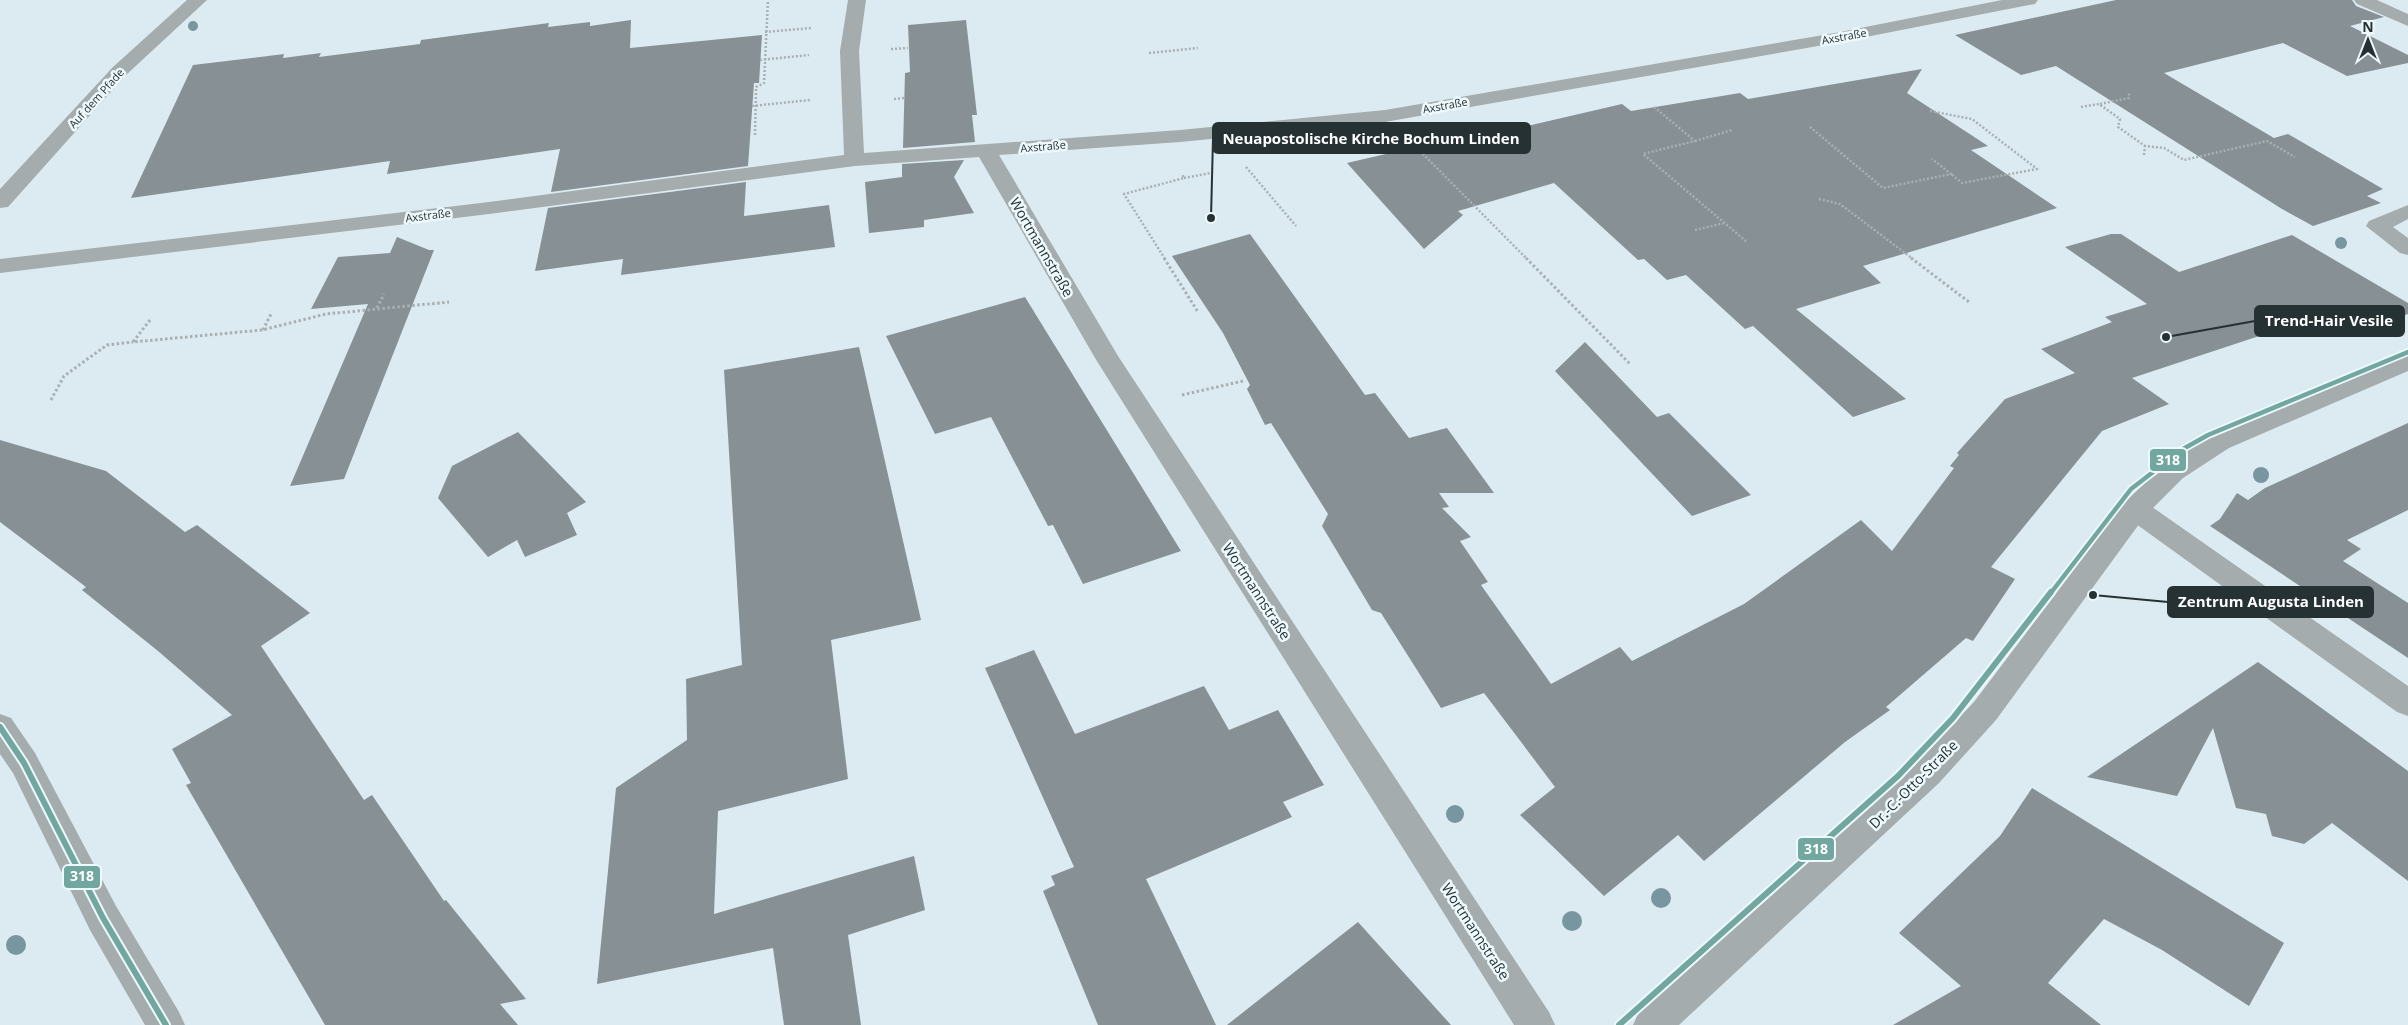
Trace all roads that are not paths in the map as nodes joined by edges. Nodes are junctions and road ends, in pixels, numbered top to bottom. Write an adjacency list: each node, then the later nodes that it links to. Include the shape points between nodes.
1 (198, 0): 8 (street, Auf dem Pfade, via 169,22 129,62)
2 (857, 0): 7 (street, via 850,24 850,96)
3 (2029, 0): 6 (street, Axstraße, via 1927,22 1385,116)
4 (2364, 0): 5 (street)
5 (2408, 21)
6 (986, 151): 7 (street, Axstraße); 17 (street, Wortmannstraße, via 1093,336)
7 (855, 160): 11 (street, Axstraße, via 481,209)
8 (0, 202)
9 (2408, 211): 10 (street, via 2377,226)
10 (2408, 248)
11 (0, 266)
12 (2408, 362): 13 (street, Dr.-C.-Otto-Straße, via 2220,442 2174,471)
13 (2135, 508): 14 (street); 18 (street, Dr.-C.-Otto-Straße, via 1985,711 1862,835)
14 (2408, 703)
15 (0, 727): 16 (street, via 24,763 103,918)
16 (166, 1025)
17 (1536, 1025)
18 (1652, 1025)

